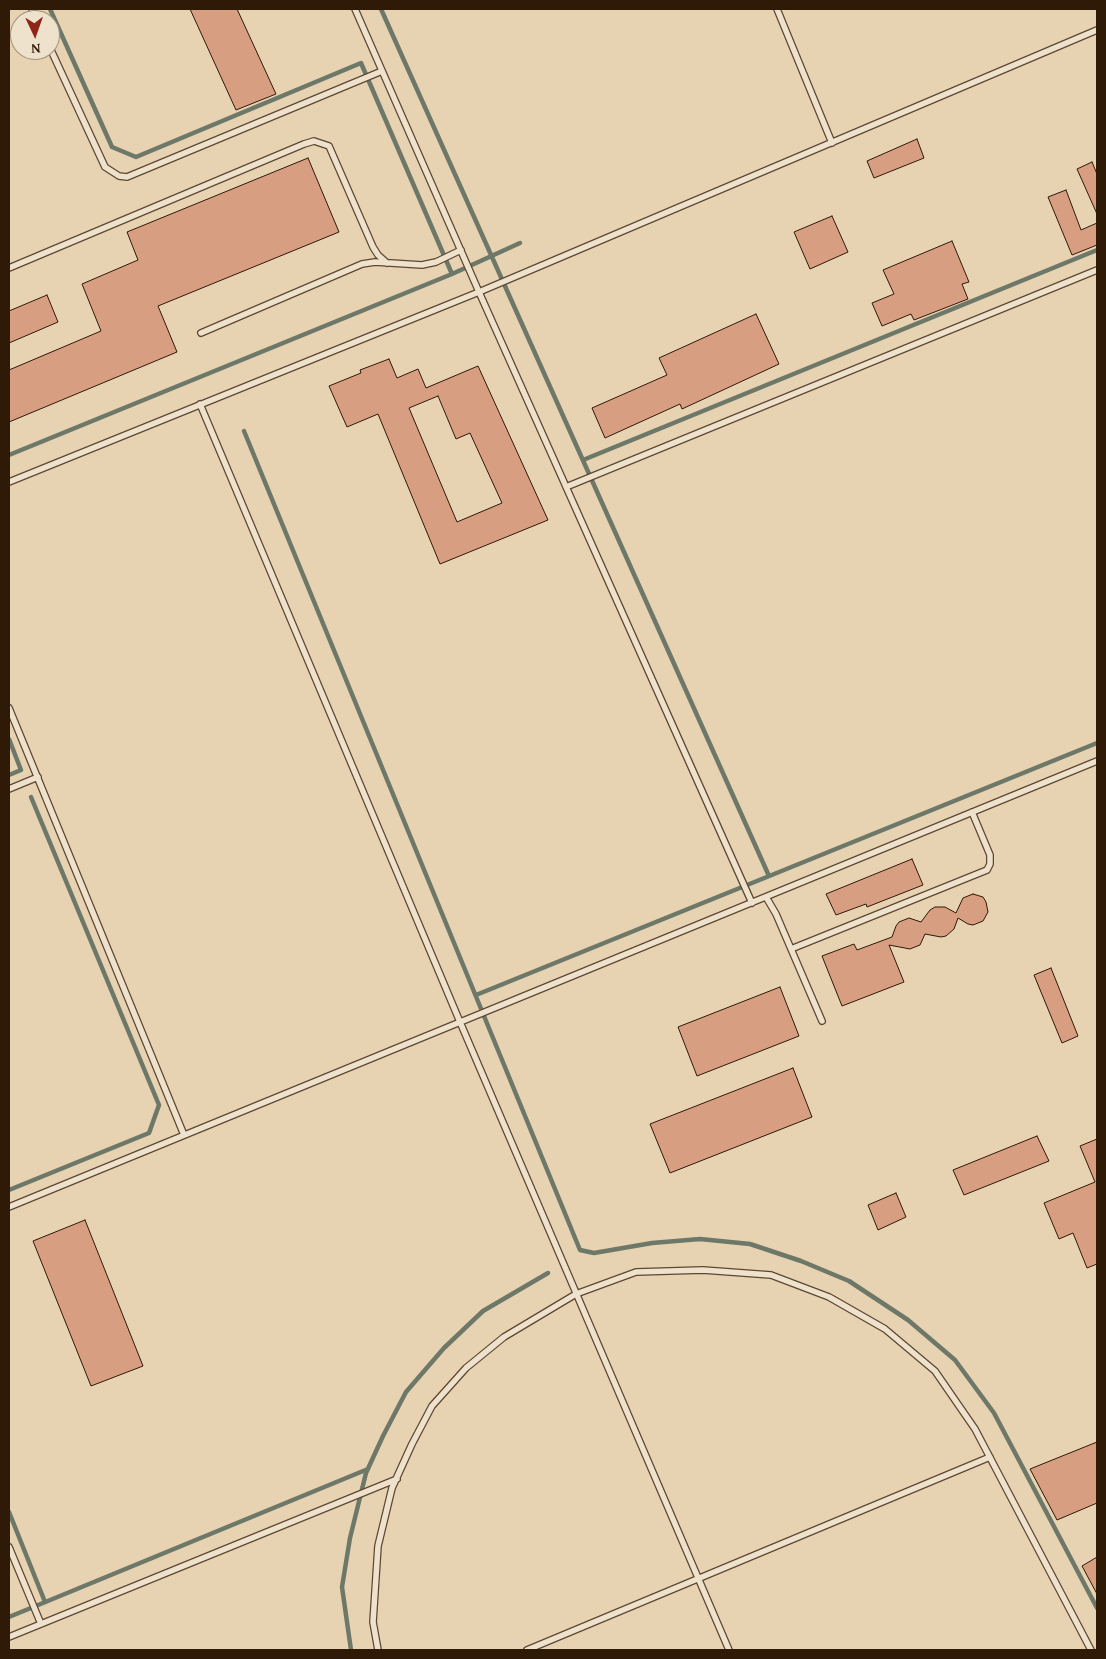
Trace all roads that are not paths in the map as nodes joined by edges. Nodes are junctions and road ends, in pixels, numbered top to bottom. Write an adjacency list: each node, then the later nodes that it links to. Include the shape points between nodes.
1 (355, 9): 5 (lane)
2 (777, 9): 6 (lane)
3 (1097, 30): 6 (lane)
4 (56, 60): 5 (lane, via 105,167 127,177)
5 (382, 71): 7 (lane)
6 (832, 143): 11 (lane)
7 (460, 250): 8 (lane, via 422,265); 11 (lane)
8 (387, 263): 9 (lane, via 373,247 329,146 314,142); 12 (lane, via 362,264)
9 (9, 268)
10 (1097, 270): 15 (lane)
11 (479, 292): 13 (lane); 15 (lane)
12 (201, 333)
13 (200, 404): 14 (lane); 25 (lane)
14 (9, 482)
15 (566, 487): 22 (lane)
16 (9, 708): 18 (lane)
17 (1097, 761): 20 (lane)
18 (38, 777): 19 (lane); 26 (lane)
19 (9, 789)
20 (972, 812): 21 (lane); 23 (lane, via 990,855 987,870)
21 (766, 897): 22 (lane); 23 (lane)
22 (752, 903): 25 (lane)
23 (791, 949): 24 (lane)
24 (822, 1021)
25 (460, 1022): 26 (lane); 28 (lane)
26 (184, 1135): 27 (lane)
27 (9, 1207)
28 (576, 1294): 29 (lane, via 636,1272 703,1270 771,1275 829,1297 885,1329 935,1371); 30 (lane, via 504,1337 466,1368 432,1406); 32 (lane)
29 (990, 1457): 32 (lane); 38 (lane)
30 (397, 1479): 33 (lane); 35 (lane, via 378,1546 373,1622)
31 (9, 1547): 33 (lane)
32 (698, 1579): 36 (lane); 37 (lane)
33 (41, 1624): 34 (lane)
34 (9, 1637)
35 (378, 1650)
36 (527, 1650)
37 (729, 1650)
38 (1091, 1650)

